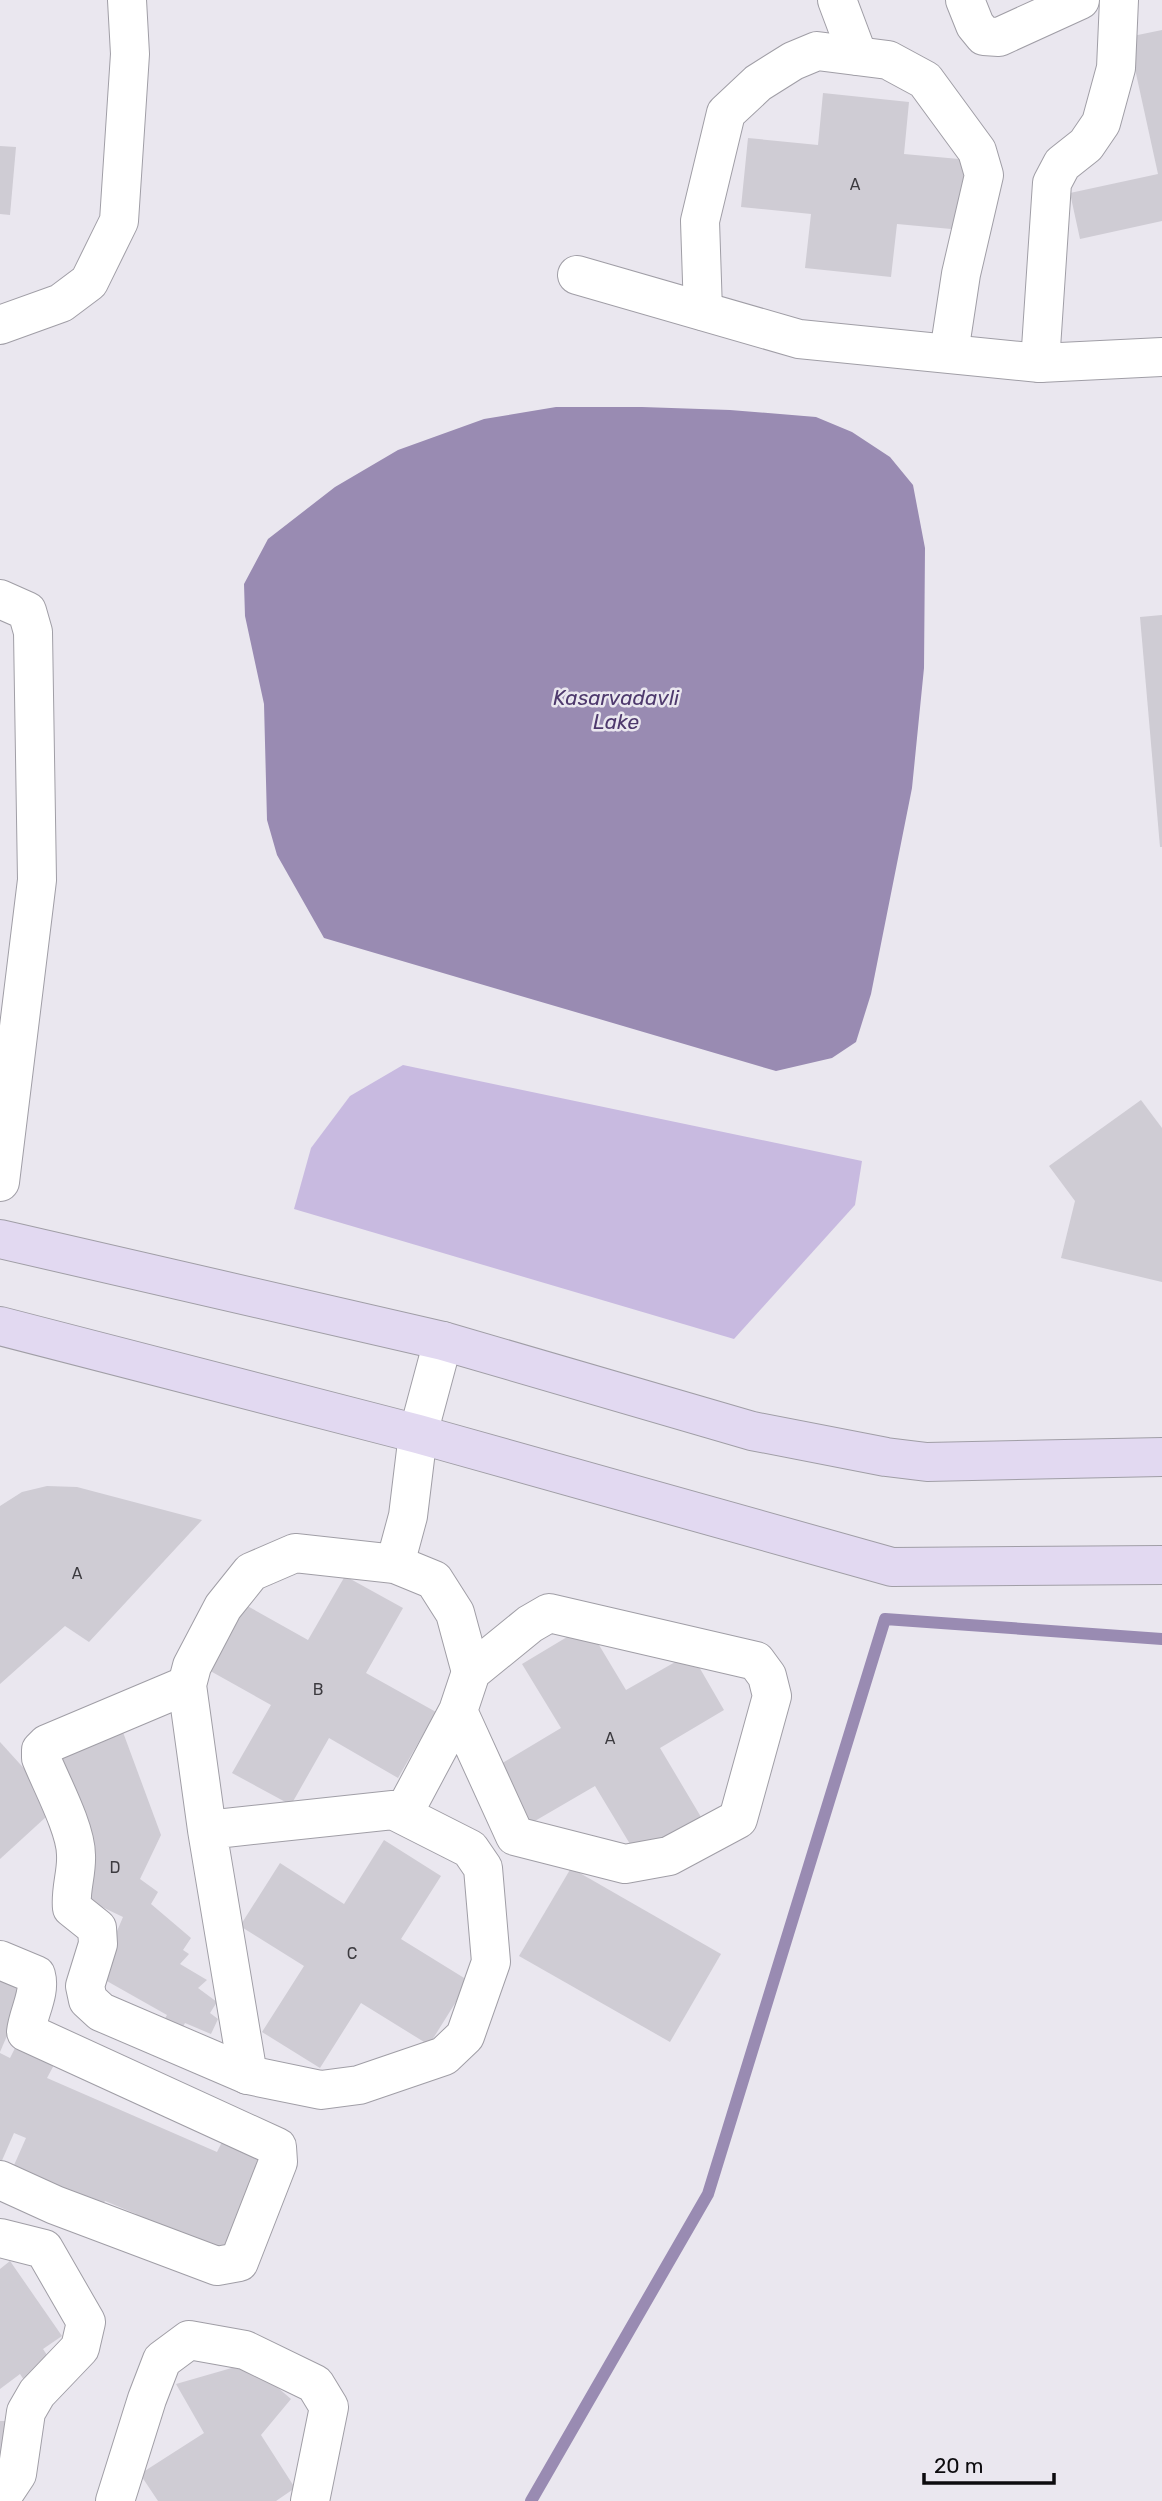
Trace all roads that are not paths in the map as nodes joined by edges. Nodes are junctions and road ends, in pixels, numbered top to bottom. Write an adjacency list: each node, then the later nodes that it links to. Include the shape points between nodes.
1 (127, 0): 9 (street, via 131,54 119,221 89,282 61,303)
2 (837, 0): 6 (street)
3 (965, 0): 4 (street, via 984,36 999,37)
4 (1080, 0)
5 (1119, 0): 12 (street, via 1116,68 1101,123 1086,145 1062,164 1052,183)
6 (858, 56): 8 (street, via 817,51 793,61 758,83 726,113 700,221); 10 (street, via 888,60 925,80 976,151 984,175)
7 (578, 275): 8 (street)
8 (703, 312): 10 (street, via 799,339)
9 (0, 324)
10 (949, 353): 12 (street)
11 (1162, 357): 12 (street)
12 (1040, 363)
13 (0, 599): 14 (street, via 27,611 33,632 37,880)
14 (0, 1182)
15 (0, 1239): 17 (street)
16 (0, 1326): 18 (street)
17 (443, 1341): 18 (street); 19 (street, via 752,1431 886,1457 927,1462)
18 (418, 1434): 20 (street, via 408,1517); 21 (street, via 892,1567)
19 (1162, 1457)
20 (395, 1564): 22 (street, via 434,1580 455,1613); 23 (street, via 295,1553 251,1572 223,1607)
21 (1162, 1565)
22 (471, 1672): 24 (street); 27 (street, via 549,1613 756,1661 767,1676 772,1696 738,1819 669,1856 625,1864)
23 (187, 1685): 26 (street); 30 (street, via 47,1744 41,1758 77,1852 72,1909 97,1928 98,1944 85,1986 88,2000 101,2012)
24 (458, 1711): 25 (street); 27 (street)
25 (403, 1814): 26 (street, via 393,1810); 28 (street, via 470,1849)
26 (206, 1830): 30 (street)
27 (515, 1836): 28 (street)
28 (483, 1868): 30 (street, via 491,1962 465,2036 444,2056 359,2085 321,2090)
29 (0, 1960): 31 (street, via 36,1975 39,1985 26,2032 277,2147 278,2162 239,2262 217,2266)
30 (248, 2075)
31 (0, 2180)
32 (0, 2238): 33 (street, via 44,2249 86,2322 79,2348 37,2393 26,2412 17,2474)
33 (0, 2496)
34 (115, 2501): 35 (street, via 162,2360 189,2340 245,2350 315,2384 330,2407)
35 (310, 2501)

